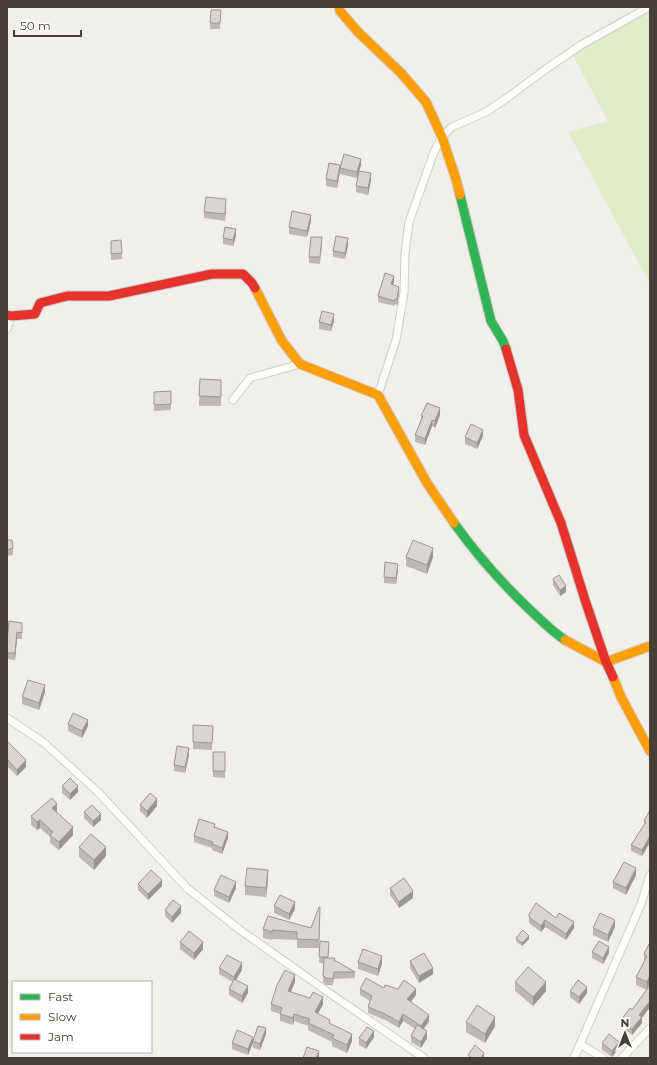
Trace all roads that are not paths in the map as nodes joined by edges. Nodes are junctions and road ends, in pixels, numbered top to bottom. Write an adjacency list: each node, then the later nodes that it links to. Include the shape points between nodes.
1 (339, 7): 3 (street, via 358,32 401,73 426,102)
2 (649, 7): 4 (street, via 581,45 486,112)
3 (437, 126): 4 (street); 5 (street)
4 (452, 127): 5 (street)
5 (442, 136): 9 (street, via 409,222 404,293 396,340); 12 (street, via 456,179 491,321 503,341 518,390 524,435 561,523)
6 (9, 316): 7 (street); 8 (street, via 35,314 40,303 66,296 109,296 212,274 243,274 252,283 282,341)
7 (7, 329)
8 (300, 364): 9 (street); 10 (street, via 250,378)
9 (378, 395): 12 (street, via 427,483 464,537 500,580 554,633)
10 (233, 400)
11 (650, 646): 12 (street)
12 (606, 662): 14 (street, via 621,697)
13 (7, 718): 18 (street, via 43,742 98,792 187,888 240,930)
14 (650, 751)
15 (650, 875): 17 (street)
16 (650, 1028): 21 (street)
17 (580, 1044): 19 (street); 20 (street)
18 (424, 1058)
19 (574, 1058)
20 (603, 1058)
21 (622, 1058)

